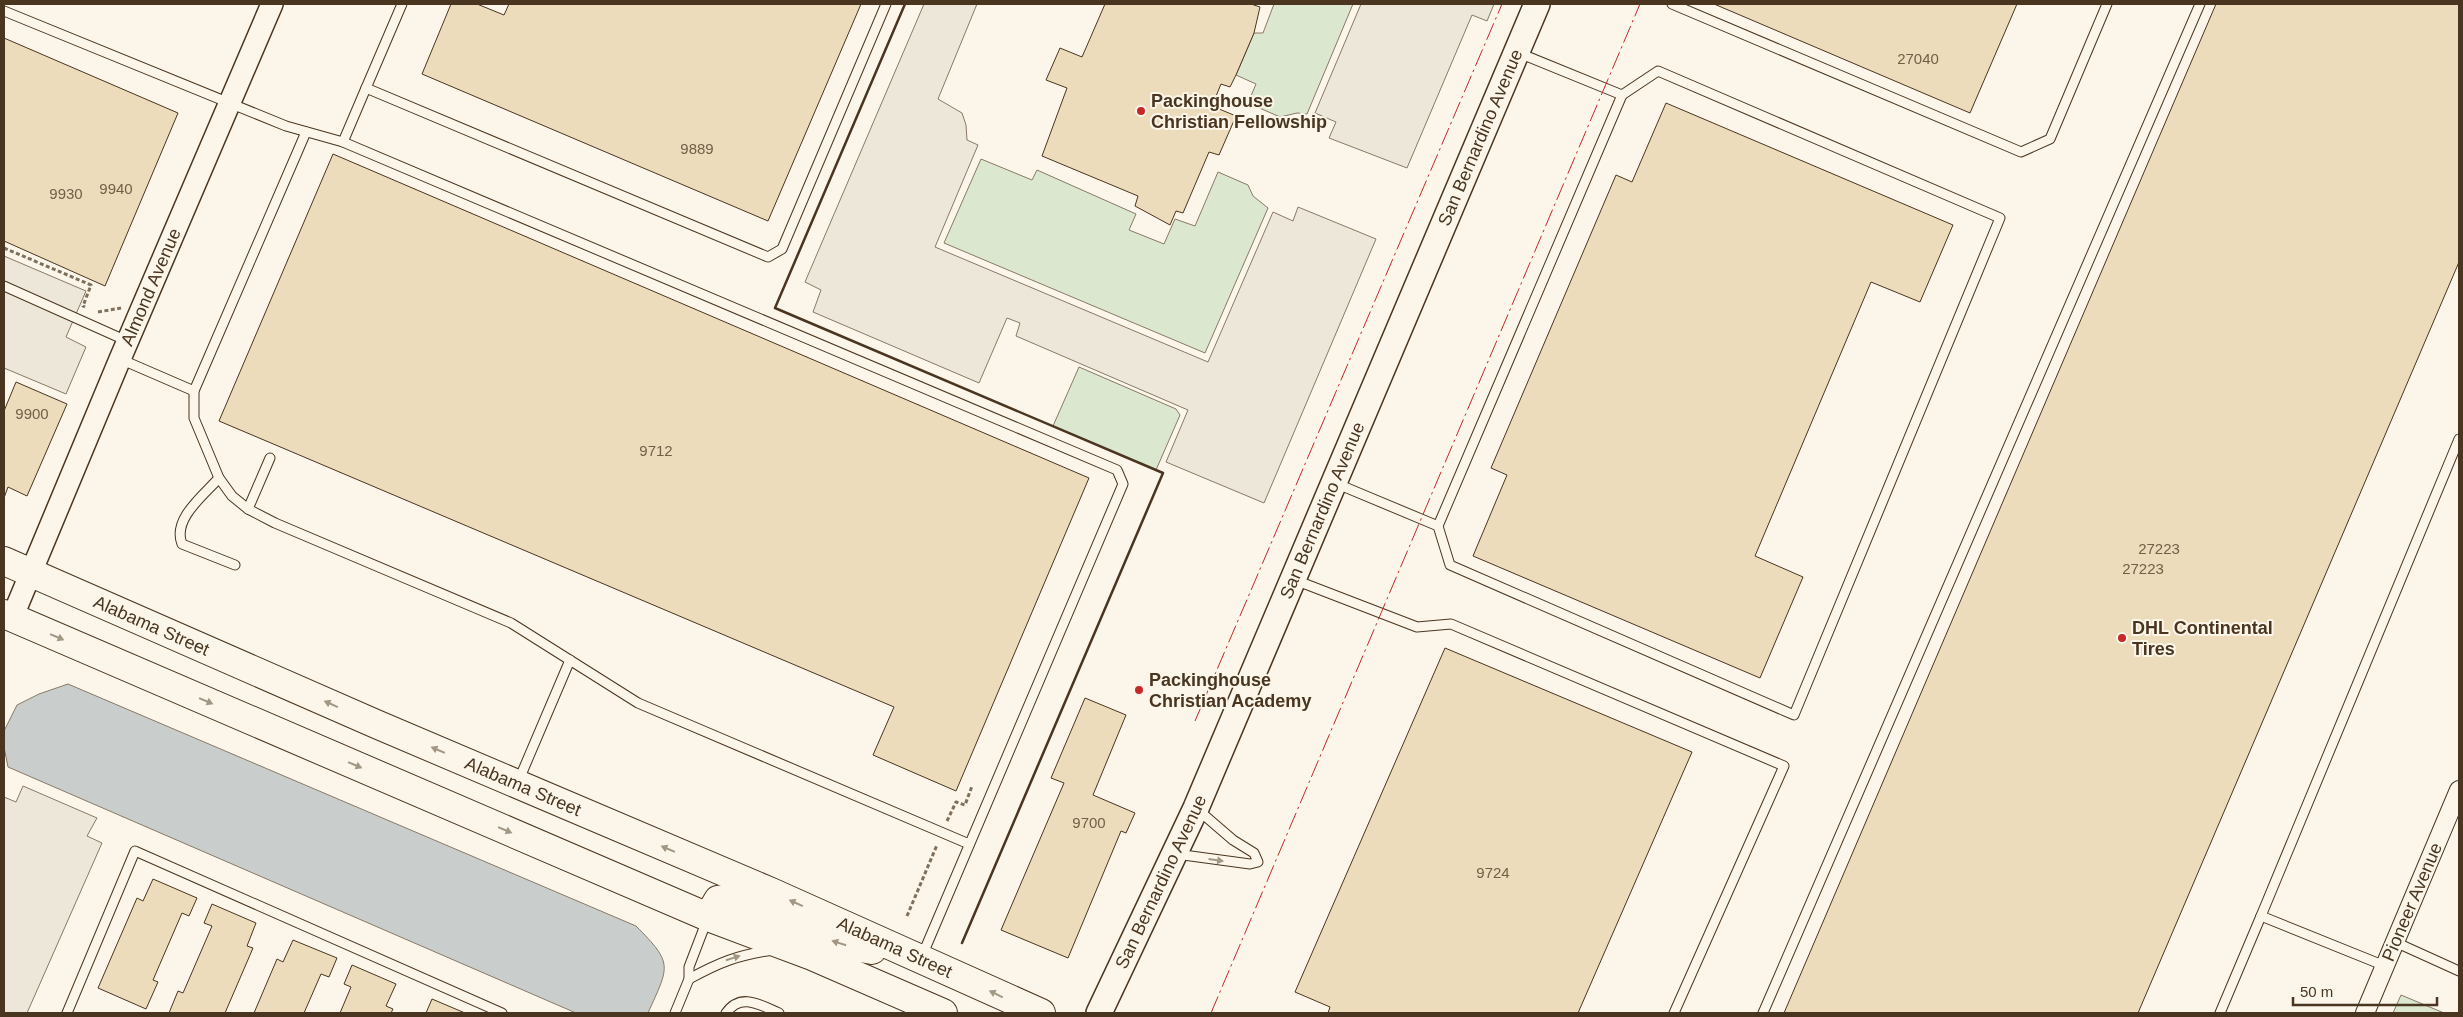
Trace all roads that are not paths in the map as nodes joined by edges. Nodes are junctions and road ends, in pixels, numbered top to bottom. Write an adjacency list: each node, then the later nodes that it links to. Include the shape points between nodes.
1 (272, 4): 12 (street, Almond Avenue)
2 (402, 4): 10 (lane)
3 (886, 4): 10 (lane, via 782,249 768,257)
4 (1537, 4): 9 (main road, San Bernardino Avenue)
5 (1672, 4): 6 (lane, via 2021,152 2050,139)
6 (2108, 4)
7 (2200, 4): 54 (lane)
8 (4, 11): 12 (lane)
9 (1517, 52): 11 (lane); 21 (main road, San Bernardino Avenue)
10 (366, 88): 14 (lane)
11 (1622, 95): 23 (lane); 23 (lane, via 1658,72 2000,218 1794,715 1450,565)
12 (229, 102): 13 (lane); 16 (street, Almond Avenue)
13 (306, 132): 14 (lane); 17 (lane)
14 (343, 142): 33 (lane, via 1117,470 1123,484)
15 (4, 286): 16 (lane)
16 (123, 350): 17 (lane); 26 (street, Almond Avenue)
17 (194, 391): 20 (lane, via 194,418)
18 (2459, 439): 35 (lane)
19 (270, 458): 22 (lane)
20 (219, 478): 22 (lane, via 232,496); 25 (lane, via 183,519 178,534 182,544)
21 (1333, 482): 23 (lane); 27 (main road, San Bernardino Avenue)
22 (248, 508): 29 (lane, via 275,523 511,623)
23 (1438, 526)
24 (4, 561): 26 (main road, Alabama Street)
25 (235, 565)
26 (31, 572): 28 (street, Almond Avenue); 30 (main road, Alabama Street, one-way to 26)
27 (1292, 579): 32 (main road, San Bernardino Avenue); 53 (lane, via 1417,627 1451,624 1784,766)
28 (8, 616): 36 (main road, one-way to 36)
29 (570, 660): 30 (lane); 33 (lane, via 638,703)
30 (517, 784): 39 (main road, Alabama Street, one-way to 30)
31 (2459, 790): 37 (street, Pioneer Avenue)
32 (1196, 808): 34 (main road, San Bernardino Avenue); 34 (lane, one-way to 32, via 1250,864 1258,862 1254,853 1232,840)
33 (969, 844): 39 (lane)
34 (1173, 854): 52 (main road, San Bernardino Avenue)
35 (2261, 916): 40 (lane); 55 (lane)
36 (708, 917): 38 (main road); 39 (main road, one-way to 36, via 854,948 726,899 718,900); 43 (lane, via 688,967)
37 (2395, 942): 40 (street, Pioneer Avenue); 41 (lane)
38 (788, 947): 42 (main road); 43 (lane, one-way to 38, via 718,963)
39 (921, 958): 51 (main road, Alabama Street, one-way to 39)
40 (2385, 966): 56 (street, Pioneer Avenue)
41 (2459, 970)
42 (862, 977): 49 (main road, via 878,1001); 50 (main road)
43 (689, 979): 46 (lane)
44 (67, 1013): 45 (lane, via 136,851)
45 (502, 1013)
46 (675, 1013)
47 (726, 1013): 48 (lane, via 737,1002 748,1000)
48 (779, 1013)
49 (902, 1013)
50 (943, 1013)
51 (1041, 1013)
52 (1098, 1013)
53 (1674, 1013)
54 (1763, 1013)
55 (2220, 1013)
56 (2365, 1013)

